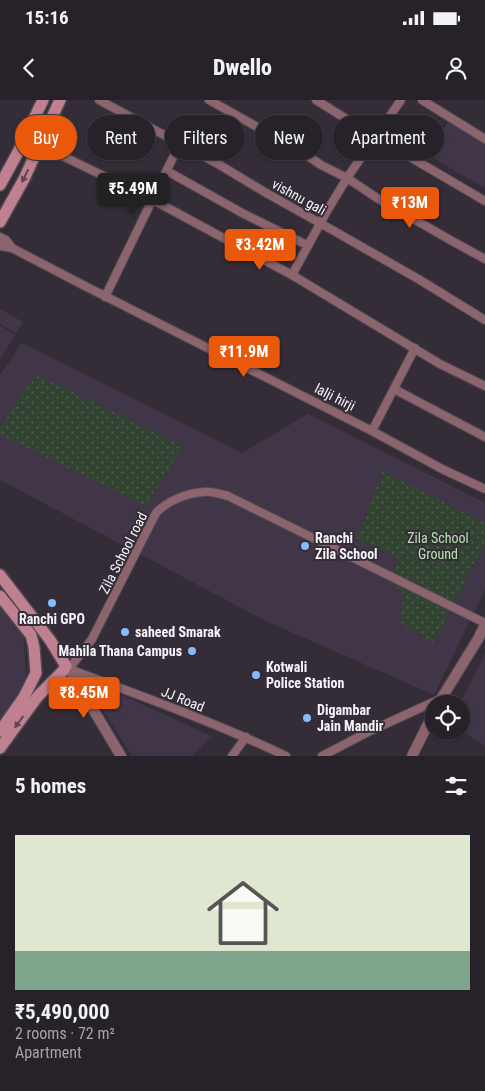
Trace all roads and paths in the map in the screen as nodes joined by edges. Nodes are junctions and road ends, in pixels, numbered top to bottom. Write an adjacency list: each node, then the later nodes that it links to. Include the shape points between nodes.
1 (43, 100): 21 (main road)
2 (60, 100): 8 (main road)
3 (99, 100): 11 (street, vishnu gali)
4 (210, 100): 20 (street)
5 (316, 100): 9 (street)
6 (401, 100): 10 (street)
7 (422, 100): 12 (street)
8 (53, 115)
9 (340, 115)
10 (391, 115)
11 (165, 135)
12 (485, 139)
13 (33, 160): 24 (main road, one-way to 24)
14 (71, 160): 22 (street)
15 (172, 160): 19 (street)
16 (209, 160): 25 (street, vishnu gali)
17 (360, 160): 20 (street)
18 (415, 160): 23 (street)
19 (167, 171): 22 (street); 27 (street)
20 (347, 178): 25 (street); 30 (street)
21 (0, 185)
22 (154, 200): 31 (street); 32 (street)
23 (485, 201)
24 (0, 222)
25 (320, 223): 27 (street); 33 (street, vishnu gali)
26 (0, 237): 29 (street, lalji hirji)
27 (307, 245): 31 (street)
28 (0, 246): 29 (street, lalji hirji)
29 (12, 248): 32 (street, lalji hirji)
30 (485, 259)
31 (292, 275): 34 (street)
32 (105, 297): 37 (street, lalji hirji)
33 (485, 320)
34 (415, 348): 35 (street); 36 (street)
35 (485, 386)
36 (394, 389): 37 (street); 38 (street)
37 (372, 430): 39 (street, lalji hirji)
38 (485, 437)
39 (485, 489)
40 (0, 575): 43 (main road, via 40,626)
41 (0, 596): 47 (main road, via 31,636 36,673)
42 (485, 624): 43 (street, Zila School road, via 228,496 204,491 183,496 162,506 156,513 92,639); 44 (street)
43 (67, 668): 48 (street, JJ Road); 49 (main road, one-way to 49, via 38,696); 50 (street)
44 (443, 695)
45 (425, 708): 53 (street)
46 (425, 730): 54 (street)
47 (0, 731)
48 (246, 737): 51 (street); 52 (street, JJ Road)
49 (0, 748)
50 (120, 756)
51 (232, 756)
52 (286, 756)
53 (322, 756)
54 (412, 756)

